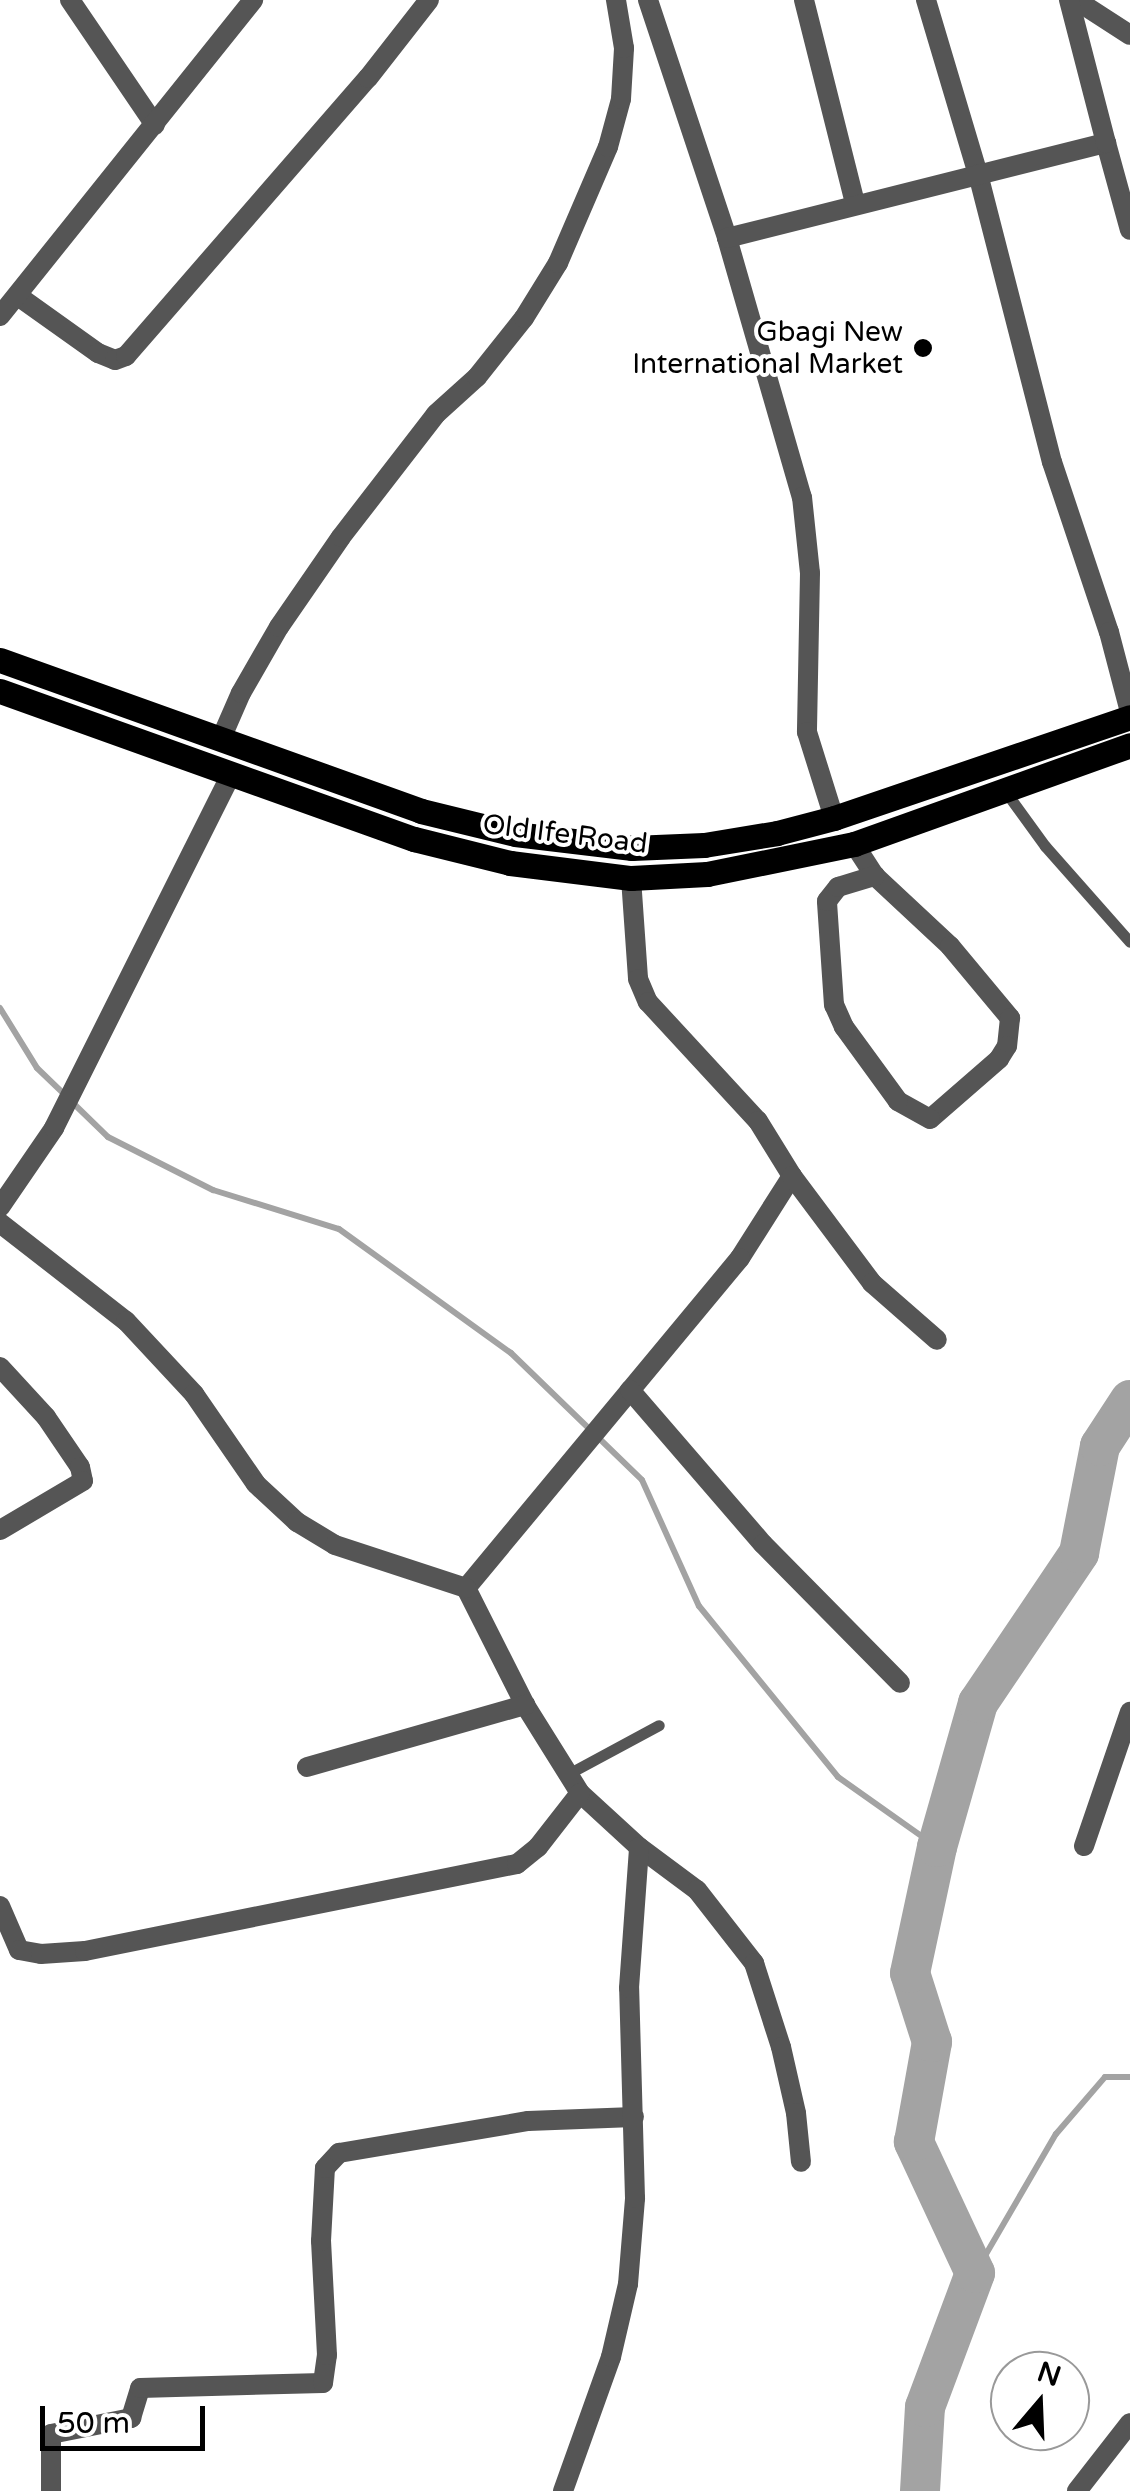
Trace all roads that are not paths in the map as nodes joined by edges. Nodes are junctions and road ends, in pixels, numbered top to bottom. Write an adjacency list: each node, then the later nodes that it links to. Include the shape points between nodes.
1 (70, 0): 10 (street)
2 (254, 0): 10 (street)
3 (430, 0): 16 (street, via 126,356 115,360 98,353)
4 (616, 0): 23 (street, via 624,48 621,99 608,147 558,263 477,378 436,414 341,537 279,627)
5 (648, 0): 15 (street)
6 (804, 0): 13 (street)
7 (926, 0): 12 (street)
8 (1073, 0): 9 (street); 11 (street)
9 (1130, 35)
10 (155, 125): 16 (street)
11 (1106, 143): 12 (street); 14 (street)
12 (978, 174): 13 (street); 20 (street, via 1052,462)
13 (855, 203): 15 (street)
14 (1130, 230)
15 (727, 238): 29 (street, via 802,497 810,573 807,732)
16 (18, 296): 17 (street)
17 (0, 316)
18 (1130, 636): 20 (street)
19 (0, 660): 23 (main road, Old Ife Road)
20 (1120, 670): 22 (street)
21 (0, 691): 26 (main road, Old Ife Road)
22 (1130, 715): 29 (main road, Old Ife Road)
23 (220, 741): 25 (main road, Old Ife Road)
24 (1130, 745): 27 (main road, Old Ife Road)
25 (307, 771): 28 (main road); 29 (main road, Old Ife Road, via 514,834 632,848 704,845)
26 (231, 776): 28 (main road, Old Ife Road); 35 (street, via 54,1128)
27 (1005, 791): 30 (main road, Old Ife Road); 33 (lane)
28 (296, 798): 32 (main road, Old Ife Road, via 510,863)
29 (834, 818)
30 (854, 844): 31 (street); 32 (main road, Old Ife Road, via 707,874)
31 (875, 876): 31 (street, via 838,887 827,901 834,1005 898,1101 930,1118 999,1059 1010,1018 950,946)
32 (631, 878): 34 (street, via 638,979 648,1002 758,1121)
33 (1130, 942)
34 (792, 1176): 37 (street, via 872,1283); 39 (street, via 740,1258)
35 (0, 1207)
36 (0, 1223): 41 (street, via 126,1320 194,1394 256,1484 298,1522 334,1545)
37 (937, 1340)
38 (0, 1367): 40 (street, via 46,1417 83,1480)
39 (630, 1390): 41 (street); 42 (street, via 763,1544)
40 (0, 1530)
41 (466, 1588): 43 (street)
42 (900, 1683)
43 (525, 1706): 46 (street); 47 (street)
44 (1130, 1712): 49 (street)
45 (659, 1725): 47 (lane)
46 (307, 1767)
47 (568, 1774): 48 (street)
48 (580, 1793): 50 (street); 51 (street, via 517,1864 85,1951 19,1950)
49 (1084, 1846)
50 (639, 1847): 52 (street, via 629,1988); 53 (street, via 714,1907 754,1963 784,2064)
51 (0, 1906)
52 (634, 2116): 55 (street, via 528,2121 339,2153 325,2168 322,2383 140,2388 131,2418 51,2434); 56 (street, via 628,2284 612,2356)
53 (801, 2162)
54 (1130, 2423): 57 (street)
55 (51, 2491)
56 (563, 2491)
57 (1076, 2491)

